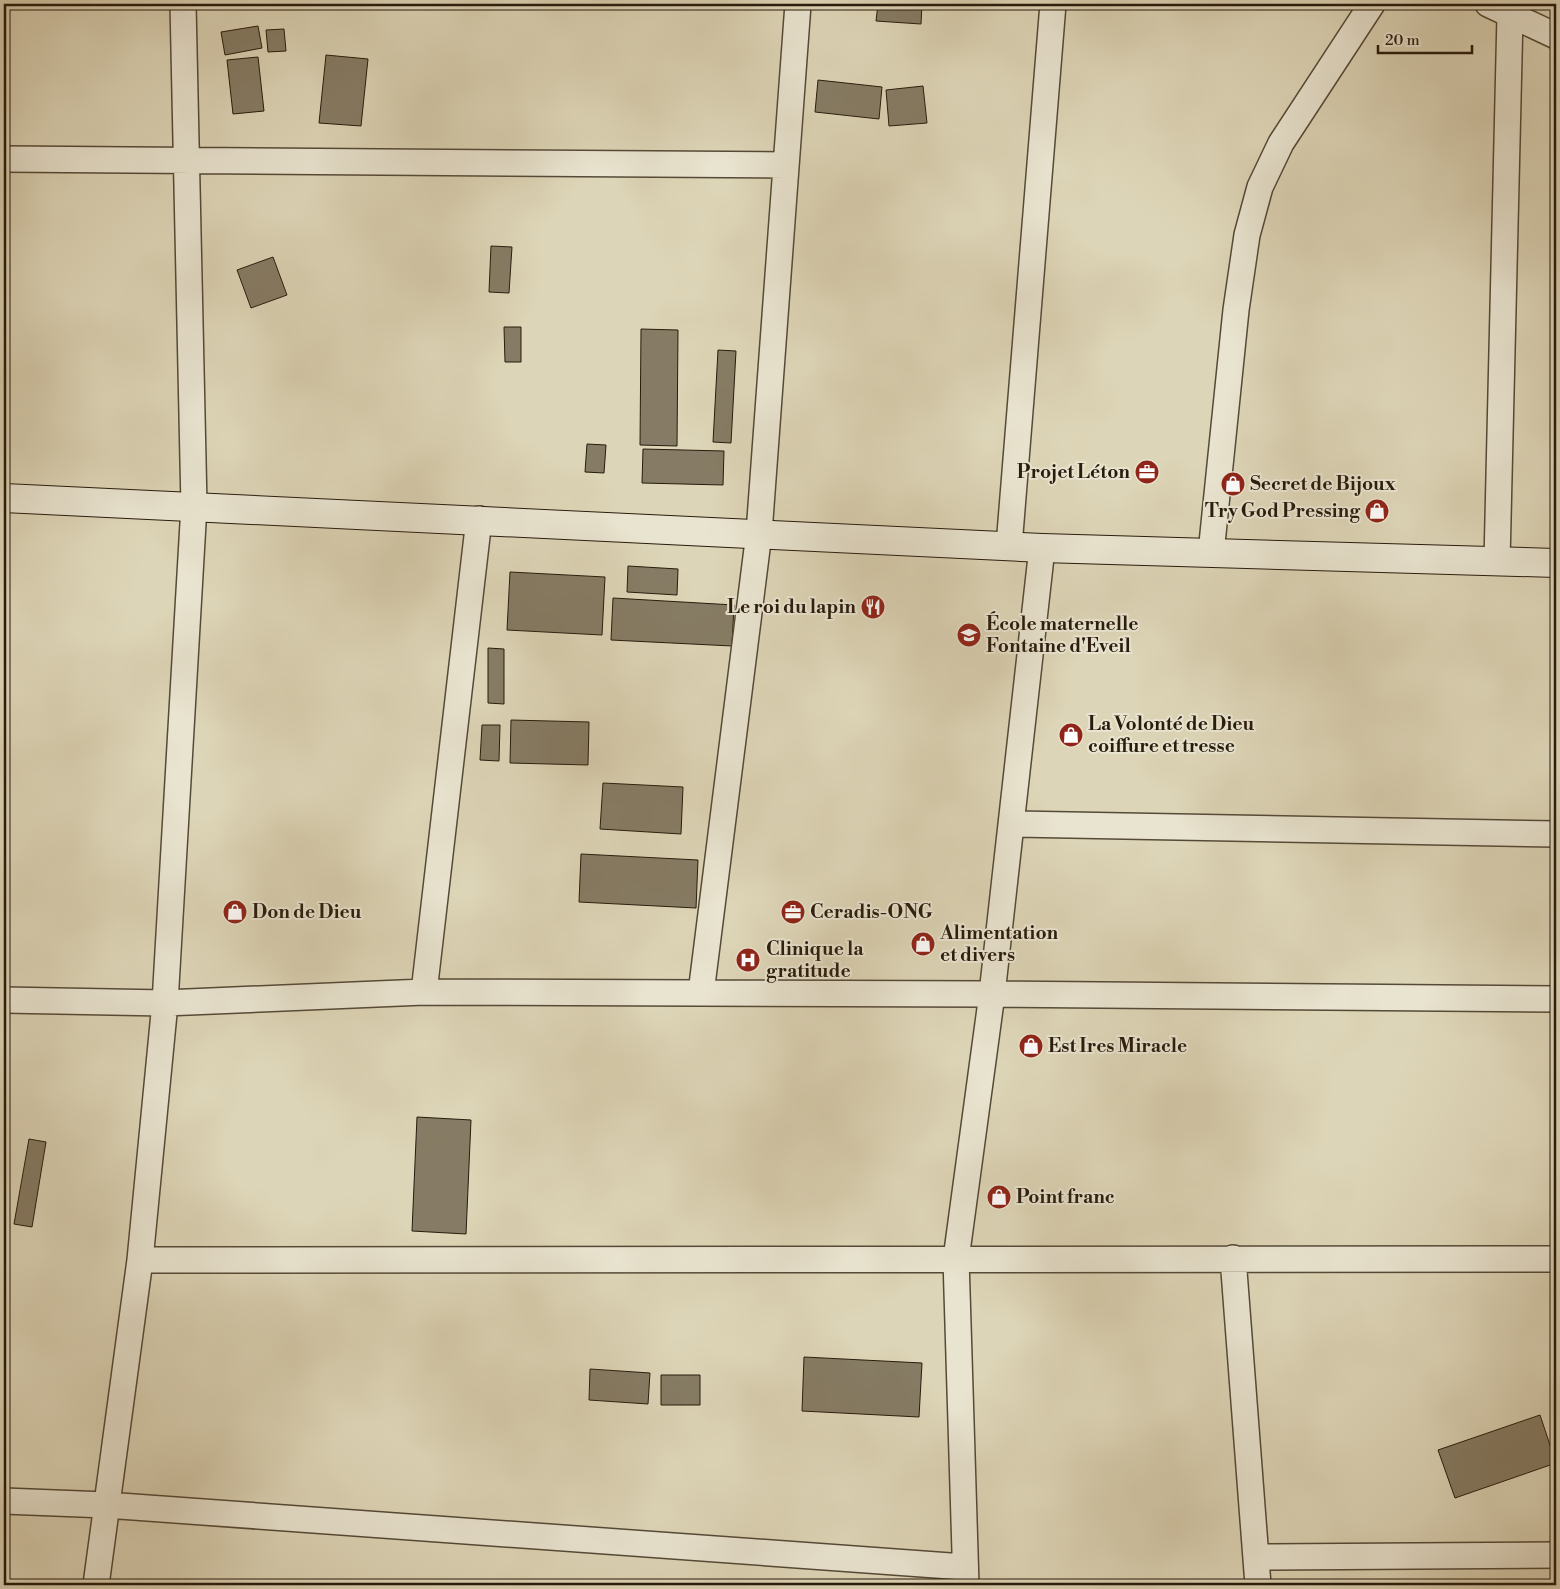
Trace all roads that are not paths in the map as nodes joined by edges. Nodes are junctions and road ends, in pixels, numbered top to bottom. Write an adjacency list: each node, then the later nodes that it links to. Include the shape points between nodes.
1 (183, 4): 9 (street)
2 (798, 4): 10 (street)
3 (1053, 4): 15 (street)
4 (1372, 4): 17 (street, via 1281,143 1260,187 1247,235 1236,310)
5 (1488, 4): 6 (street)
6 (1510, 15): 7 (street); 18 (street)
7 (1556, 36)
8 (4, 159): 9 (street)
9 (186, 160): 10 (street); 12 (street)
10 (784, 165): 14 (street)
11 (4, 498): 12 (main road)
12 (194, 506): 13 (main road); 27 (street)
13 (479, 519): 14 (main road); 22 (street)
14 (759, 533): 15 (main road); 23 (street)
15 (1009, 546): 16 (main road)
16 (1042, 548): 17 (main road); 20 (street)
17 (1211, 552): 18 (main road)
18 (1497, 561): 19 (main road)
19 (1556, 563)
20 (1012, 824): 21 (street); 24 (street)
21 (1556, 834)
22 (424, 992): 23 (street); 27 (street)
23 (701, 994): 24 (street)
24 (992, 994): 25 (street); 28 (street)
25 (1556, 999)
26 (4, 1000): 27 (street)
27 (165, 1002): 31 (street)
28 (956, 1258): 29 (street); 31 (street); 36 (street)
29 (1233, 1258): 30 (street); 35 (street)
30 (1556, 1259)
31 (140, 1260): 33 (street)
32 (4, 1501): 33 (street)
33 (106, 1504): 36 (street); 37 (street)
34 (1556, 1555): 35 (street)
35 (1256, 1557): 38 (street)
36 (965, 1576)
37 (96, 1585)
38 (1258, 1585)

